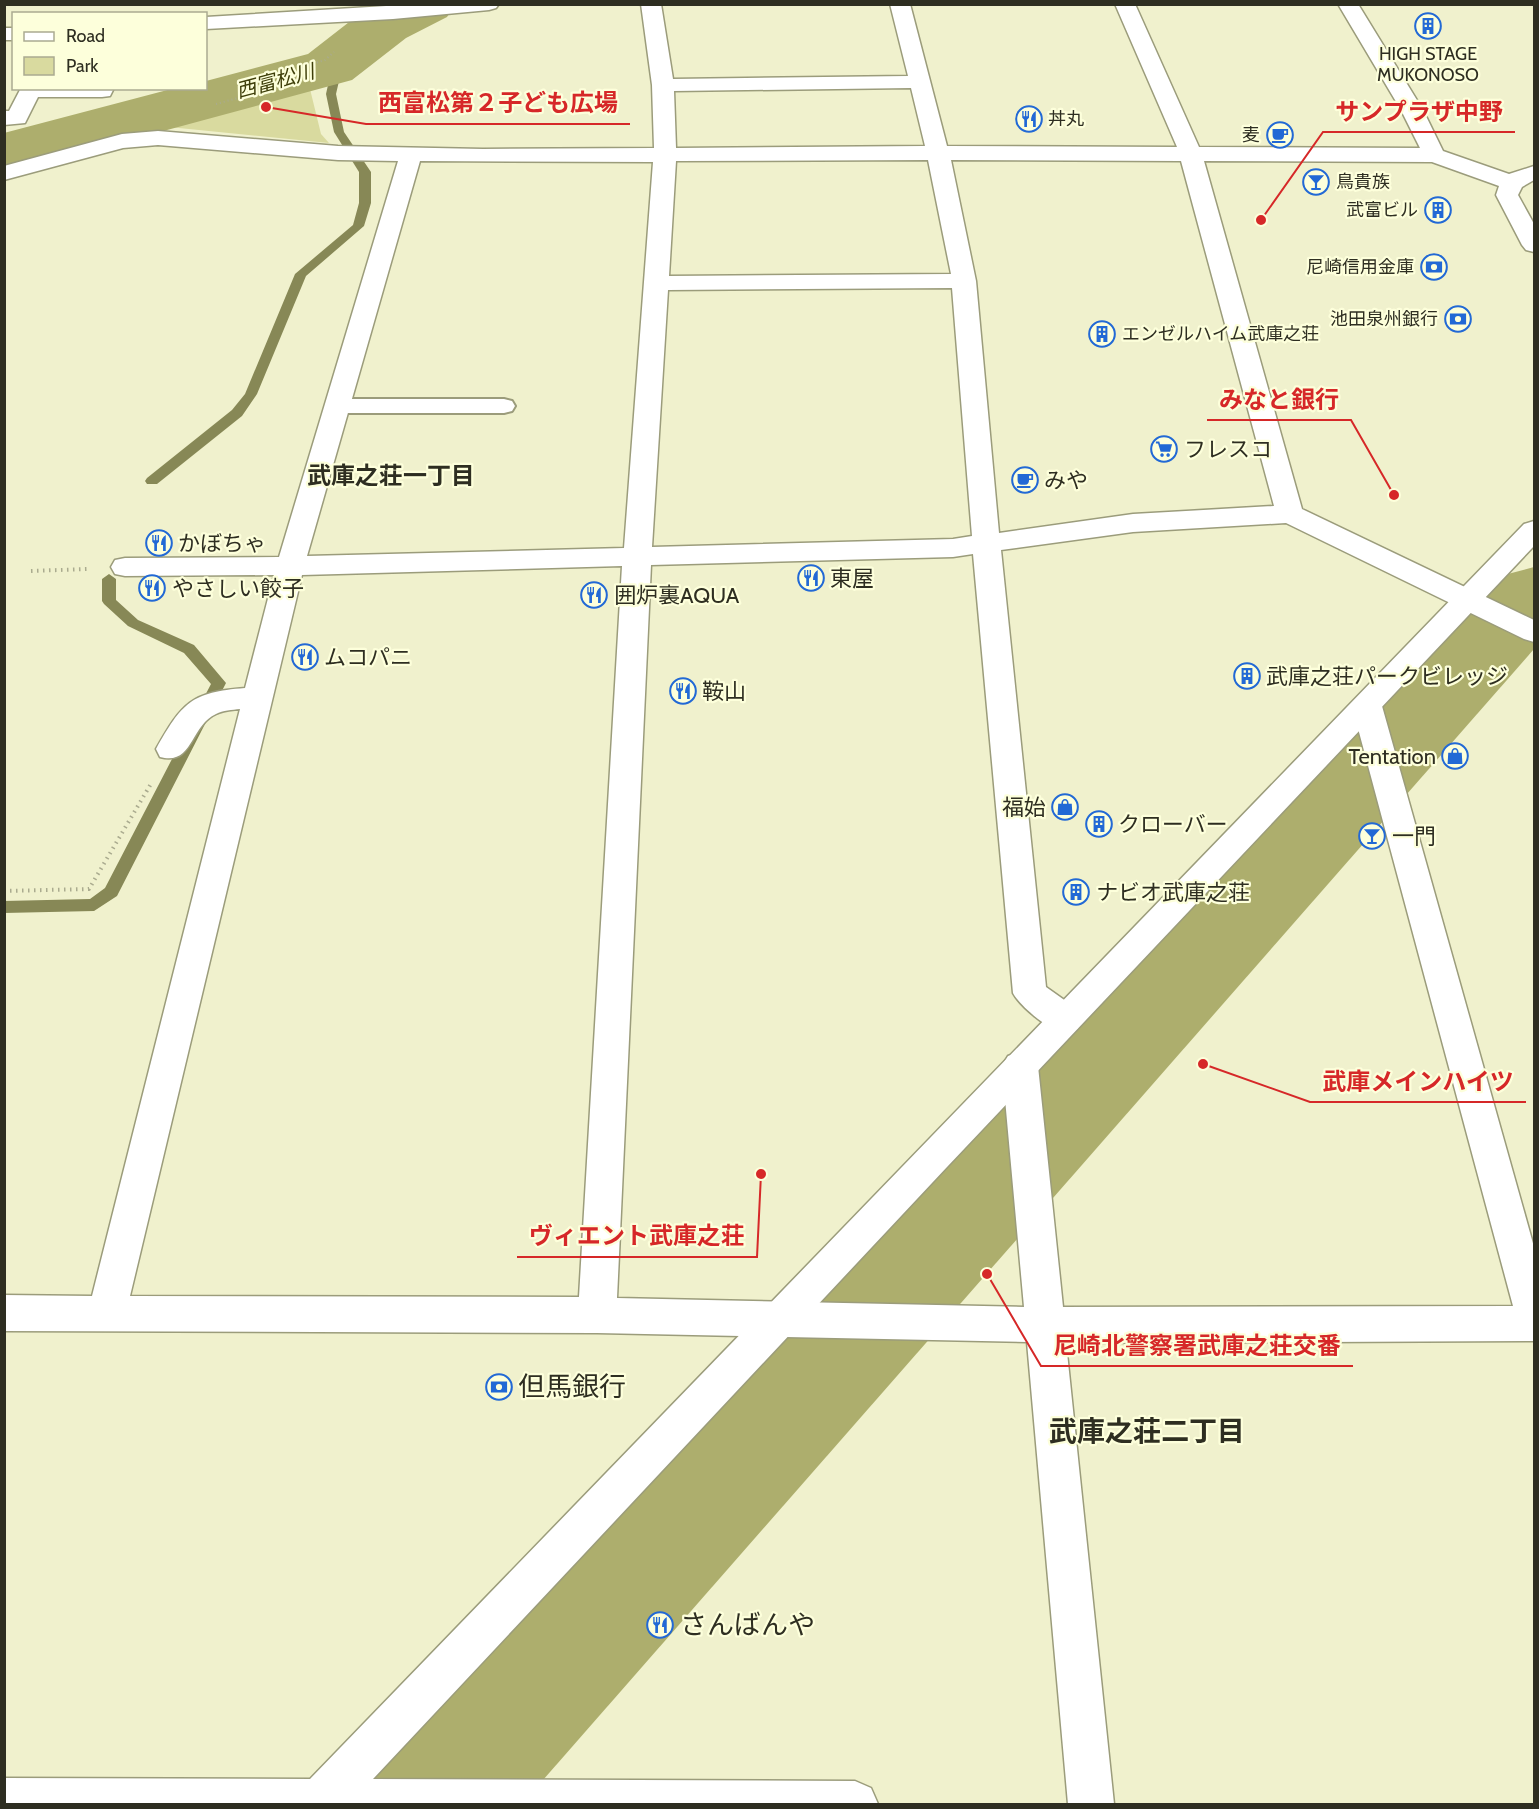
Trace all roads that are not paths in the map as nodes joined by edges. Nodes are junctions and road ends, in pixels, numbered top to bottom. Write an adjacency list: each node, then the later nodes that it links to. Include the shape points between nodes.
1 (489, 4): 6 (street)
2 (651, 4): 8 (street)
3 (900, 4): 7 (street)
4 (1125, 4): 13 (street)
5 (1348, 4): 14 (street, via 1412,110)
6 (207, 22)
7 (921, 82): 8 (street); 11 (street)
8 (663, 85): 15 (street)
9 (102, 90): 10 (street, via 30,91 17,118)
10 (4, 118)
11 (938, 153): 13 (street); 15 (street); 20 (street)
12 (411, 155): 15 (street); 16 (street, via 158,138 122,141); 23 (street)
13 (1191, 155): 14 (street); 24 (street)
14 (1434, 155): 18 (street)
15 (665, 156): 21 (street)
16 (4, 173)
17 (1534, 173): 18 (street)
18 (1512, 183): 19 (street, via 1507,195)
19 (1532, 236)
20 (964, 281): 21 (street); 26 (street)
21 (656, 283): 27 (street)
22 (504, 405): 23 (lane)
23 (337, 406): 28 (street)
24 (1290, 514): 26 (street, via 1133,523); 30 (street)
25 (1534, 530): 30 (street)
26 (988, 544): 27 (street, via 941,549); 35 (street, via 1030,993)
27 (637, 557): 28 (street); 40 (street)
28 (290, 566): 29 (street); 32 (street)
29 (125, 567)
30 (1467, 601): 31 (street); 33 (street)
31 (1521, 626)
32 (258, 698): 34 (street, via 215,703 190,717); 37 (street)
33 (1367, 706): 35 (street); 39 (street)
34 (171, 749)
35 (1065, 1019): 36 (street)
36 (1020, 1066): 41 (street); 43 (street)
37 (107, 1312): 38 (street); 40 (street)
38 (4, 1313)
39 (1534, 1314)
40 (597, 1315): 41 (street)
41 (778, 1320): 43 (street); 45 (street)
42 (1534, 1324): 43 (street)
43 (1045, 1325): 47 (street)
44 (4, 1801): 45 (street)
45 (319, 1803): 46 (street)
46 (855, 1804)
47 (1091, 1804)

